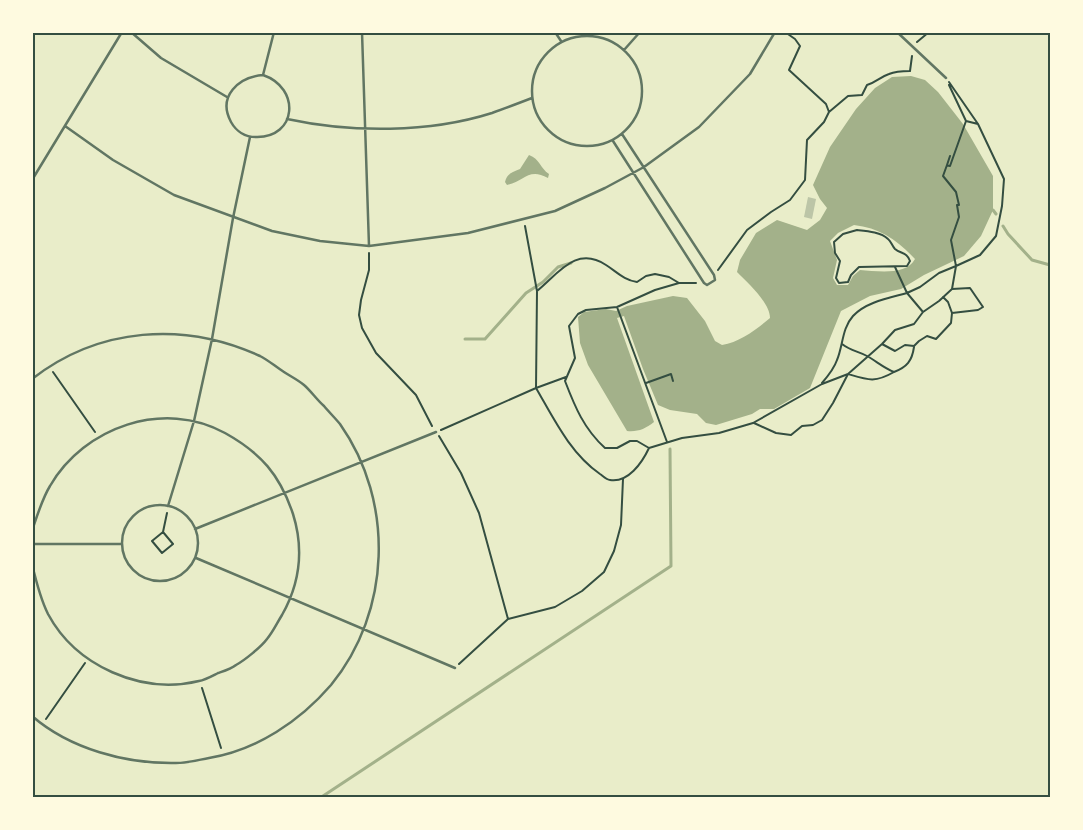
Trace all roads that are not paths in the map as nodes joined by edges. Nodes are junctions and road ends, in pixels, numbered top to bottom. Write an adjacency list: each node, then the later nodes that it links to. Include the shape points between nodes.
1 (122, 32): 16 (lane)
2 (131, 32): 13 (lane, via 161,58)
3 (274, 32): 11 (lane)
4 (362, 32): 17 (lane)
5 (555, 32): 9 (lane)
6 (640, 32): 10 (lane)
7 (775, 32): 21 (lane, via 750,74 699,128)
8 (897, 32): 12 (lane)
9 (561, 42): 10 (lane, via 577,36 594,36 610,40); 14 (lane, via 537,65 532,81)
10 (624, 50): 18 (lane, via 635,63 642,95 638,112)
11 (263, 75): 13 (lane, via 243,80); 15 (lane, via 285,90 289,100)
12 (946, 78)
13 (227, 97): 19 (lane, via 230,120 236,129)
14 (532, 98): 17 (lane, via 492,113 453,122); 20 (lane, via 535,114 547,130 563,141 581,146)
15 (287, 119): 17 (lane, via 314,125); 19 (lane, via 274,134 264,138)
16 (65, 126): 23 (lane); 24 (lane, via 113,160 174,195)
17 (365, 129): 25 (lane)
18 (622, 134): 20 (lane); 21 (lane)
19 (250, 137): 24 (lane)
20 (613, 141): 22 (lane)
21 (644, 167): 22 (lane); 22 (lane, via 714,275 715,280 707,286)
22 (633, 173): 25 (lane, via 555,212 468,233)
23 (32, 180)
24 (234, 218): 25 (lane, via 272,231 320,241); 26 (lane)
25 (369, 246)
26 (212, 339): 27 (lane, via 170,333 128,336 87,347 49,366); 28 (lane); 30 (lane, via 261,356 304,385 340,424)
27 (32, 379)
28 (194, 421): 31 (lane, via 219,429 242,442 261,459); 32 (lane); 34 (lane, via 170,418 144,420 98,436 70,458 49,486)
29 (436, 432): 30 (lane)
30 (361, 462): 31 (lane); 40 (lane, via 376,512 380,555 374,598)
31 (286, 493): 33 (lane); 39 (lane, via 297,528 299,554)
32 (168, 506): 33 (lane, via 189,518); 36 (lane, via 151,506 135,514 123,533)
33 (195, 529): 37 (lane, via 198,539)
34 (32, 531)
35 (32, 544): 36 (lane)
36 (122, 544): 37 (lane, via 130,568 152,581 177,578)
37 (196, 558): 39 (lane)
38 (32, 564): 39 (lane, via 48,614 65,639 88,659 122,678 161,685 200,681 236,666 266,640)
39 (291, 598): 40 (lane)
40 (364, 629): 41 (lane); 42 (lane, via 342,671 318,699 290,723 258,742 224,755 177,763 130,760 84,747)
41 (455, 668)
42 (32, 716)

